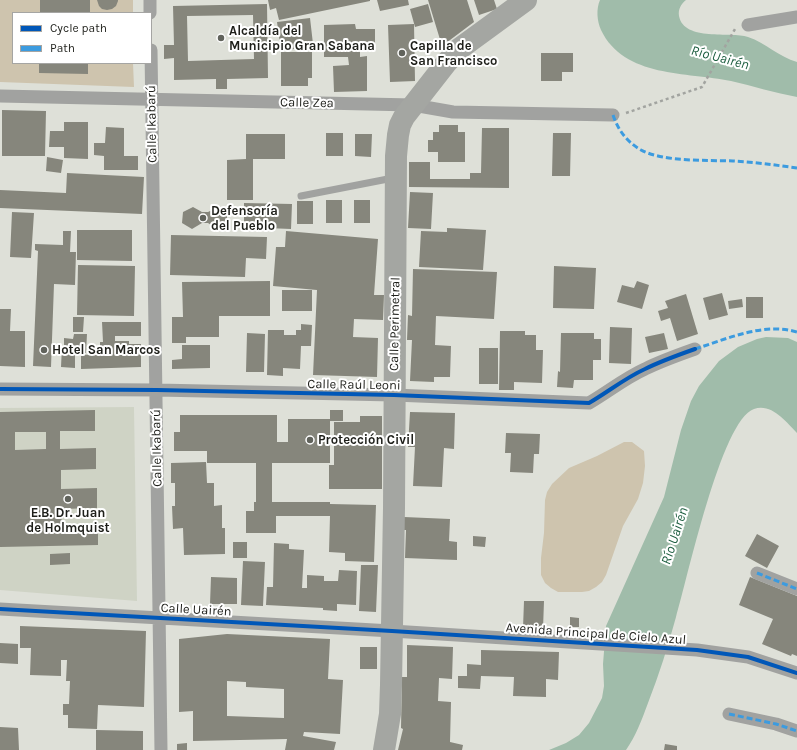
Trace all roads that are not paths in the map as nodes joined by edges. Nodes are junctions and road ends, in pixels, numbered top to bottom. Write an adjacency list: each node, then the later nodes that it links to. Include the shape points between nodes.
1 (150, 0): 3 (street)
2 (526, 0): 9 (highway, Calle Perimetral, via 459,49)
3 (150, 12)
4 (797, 17): 5 (street)
5 (748, 25)
6 (151, 64): 8 (street, Calle Ikabarú)
7 (0, 96): 8 (street, Calle Zea)
8 (152, 100): 9 (street, Calle Zea); 15 (street, Calle Ikabarú)
9 (413, 105): 10 (street, Calle Zea, via 453,112); 11 (highway, Calle Perimetral, via 400,125)
10 (613, 115)
11 (396, 178): 12 (lane); 16 (highway, Calle Perimetral)
12 (301, 196)
13 (695, 349): 16 (street, Calle Raúl Leoni, via 645,369 589,403)
14 (0, 389): 15 (street, Calle Raúl Leoni)
15 (157, 390): 16 (street, Calle Raúl Leoni); 20 (street, Calle Ikabarú)
16 (394, 395): 21 (highway, Calle Perimetral)
17 (757, 573): 18 (street)
18 (797, 589)
19 (0, 609): 20 (street, Calle Uairén)
20 (160, 618): 21 (street, Calle Uairén); 25 (street, Calle Ikabarú)
21 (392, 631): 22 (street, Avenida Principal de Cielo Azul, via 726,654); 26 (highway, Calle Perimetral, via 390,714)
22 (797, 673)
23 (729, 714): 24 (street)
24 (797, 731)
25 (161, 750)
26 (384, 750)

